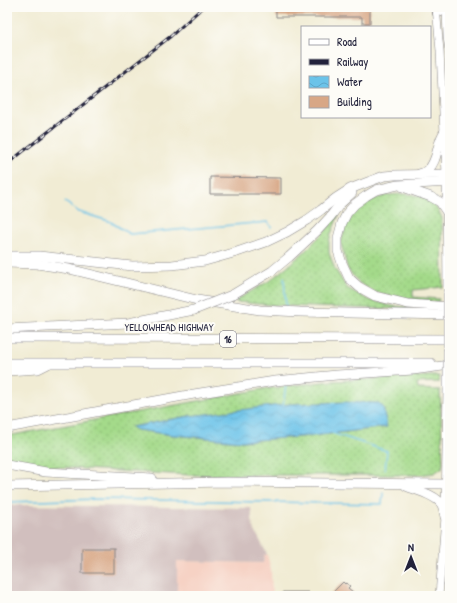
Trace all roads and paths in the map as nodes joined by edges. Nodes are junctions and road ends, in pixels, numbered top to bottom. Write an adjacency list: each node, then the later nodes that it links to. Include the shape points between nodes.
1 (436, 10): 2 (street); 4 (main road)
2 (447, 10): 3 (main road)
3 (450, 55)
4 (445, 131): 5 (highway, via 432,164 428,170); 6 (main road)
5 (416, 175): 6 (highway); 7 (highway, via 384,176)
6 (448, 178): 8 (highway); 9 (main road)
7 (368, 182): 10 (highway, via 350,189 307,220 266,242 205,261 132,266 39,256); 14 (highway, bridge, via 352,192 317,231 289,257 272,271 232,295 194,310 128,323)
8 (398, 186): 9 (highway, via 431,197 440,202); 12 (highway, via 376,190 355,204 347,213 338,238 338,251 342,263 349,278 375,296 408,304)
9 (446, 211): 26 (main road, bridge)
10 (7, 256)
11 (7, 263): 13 (highway, via 69,269 197,300 260,310)
12 (450, 307)
13 (450, 315)
14 (7, 329)
15 (7, 338): 16 (highway, YELLOWHEAD HIGHWAY / 16)
16 (450, 339)
17 (51, 362): 18 (highway, 16); 19 (highway, 16); 20 (highway, via 38,369)
18 (7, 363)
19 (450, 364): 21 (highway, via 414,370 275,381)
20 (7, 371)
21 (7, 428)
22 (7, 465): 24 (highway, via 46,472)
23 (7, 482): 27 (highway)
24 (227, 482): 25 (highway); 27 (highway)
25 (399, 484): 26 (highway); 29 (highway, via 434,497 443,507)
26 (448, 484): 29 (main road)
27 (45, 485): 28 (highway)
28 (7, 486)
29 (445, 518): 31 (main road)
30 (450, 591): 32 (main road)
31 (440, 596)
32 (450, 596)

